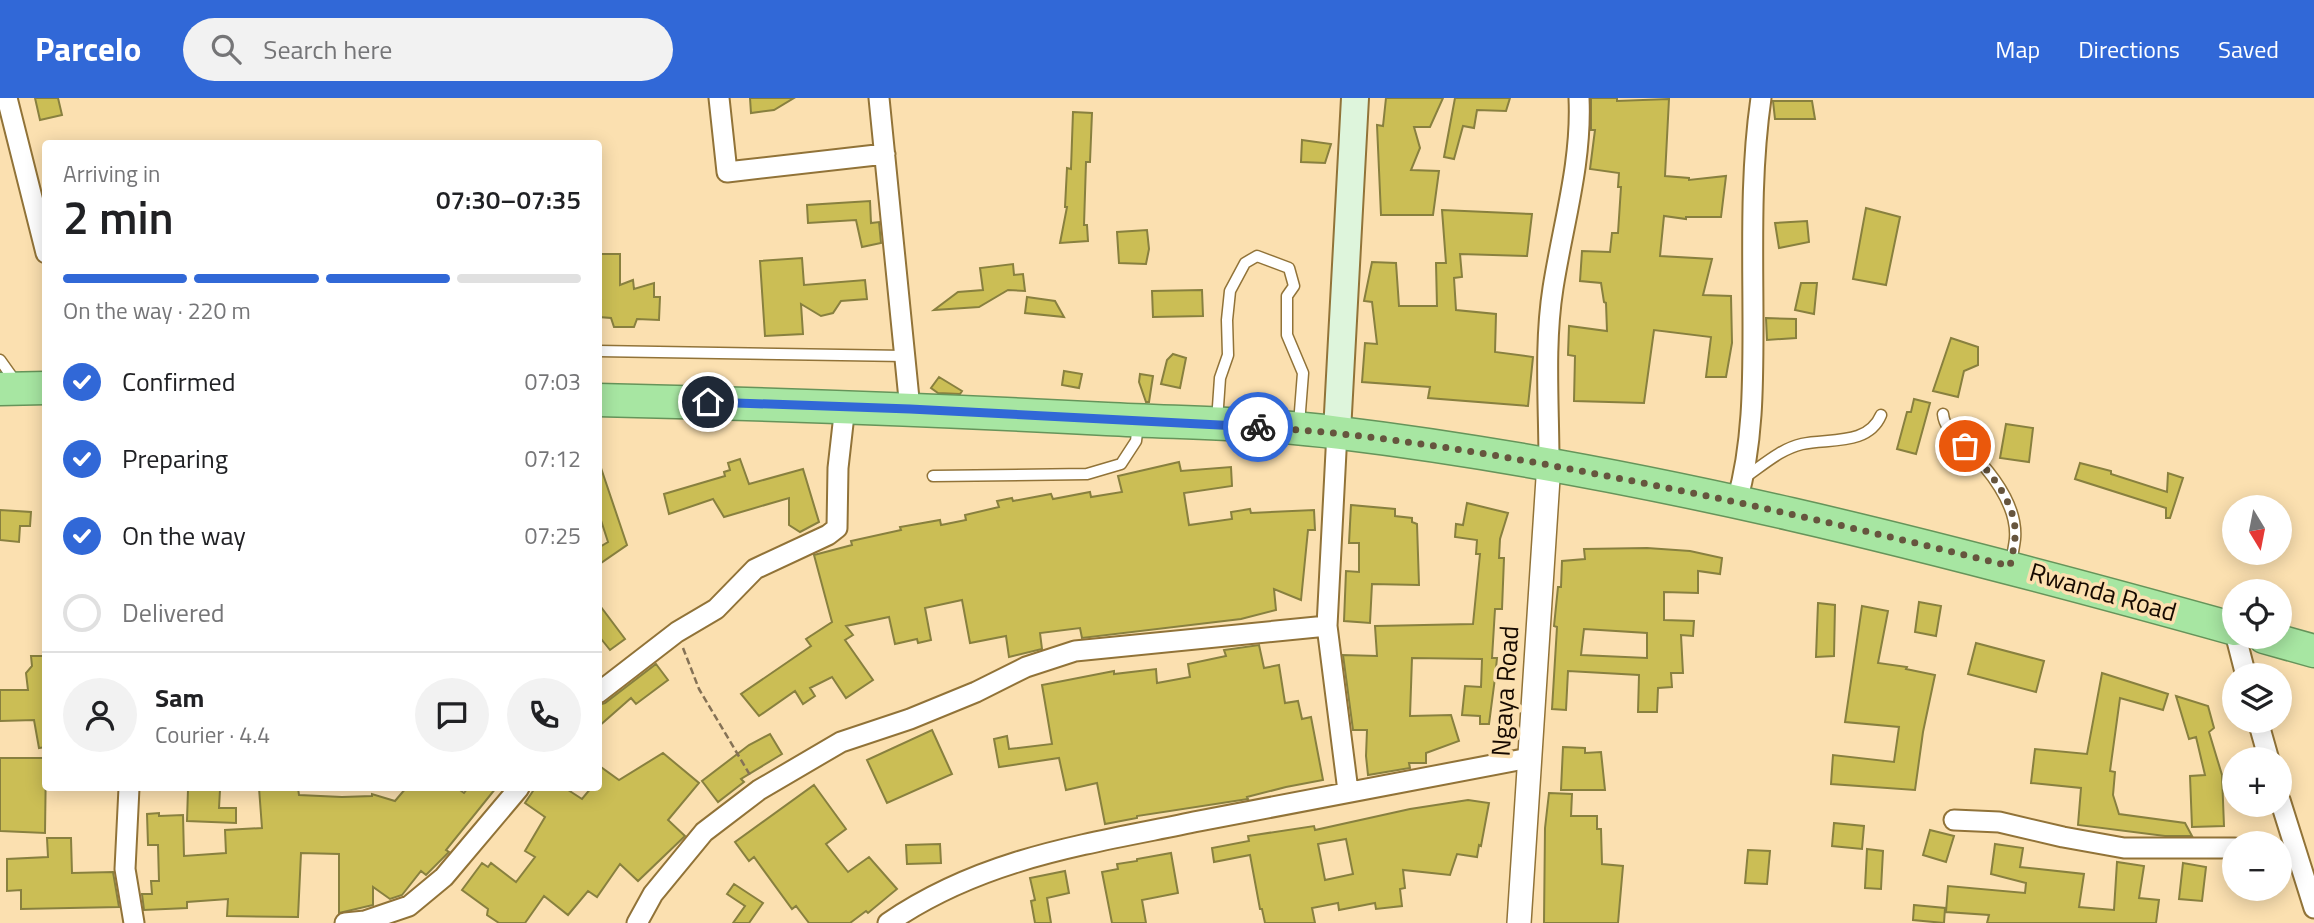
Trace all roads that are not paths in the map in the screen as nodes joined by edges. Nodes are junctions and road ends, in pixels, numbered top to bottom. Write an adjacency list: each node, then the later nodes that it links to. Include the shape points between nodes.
1 (7, 98): 8 (street)
2 (719, 98): 7 (street, via 727,172)
3 (879, 98): 7 (street)
4 (1355, 98): 21 (main road)
5 (1578, 98): 22 (street, via 1575,173 1549,325)
6 (1761, 98): 24 (street, via 1754,158 1753,400)
7 (885, 154): 10 (street)
8 (42, 237)
9 (602, 351): 10 (lane)
10 (905, 356): 15 (street)
11 (0, 360): 12 (lane)
12 (21, 388)
13 (602, 400): 14 (highway, Rwanda Road)
14 (845, 406): 15 (highway, Rwanda Road); 30 (street, via 837,528 755,569 716,609 677,632)
15 (910, 409): 18 (highway, Rwanda Road)
16 (1943, 414): 25 (lane, via 2008,504 2015,537)
17 (1881, 415): 24 (lane, via 1877,426 1864,434 1802,444 1781,453)
18 (1138, 421): 19 (highway, Rwanda Road); 23 (lane, via 1136,441 1121,464 1087,474)
19 (1217, 425): 20 (highway, Rwanda Road); 20 (lane, via 1220,379 1228,355 1230,291 1245,263 1258,256 1289,268 1294,286 1287,296 1287,335 1303,373)
20 (1299, 429): 21 (highway, Rwanda Road)
21 (1337, 432): 22 (highway, Rwanda Road); 26 (street)
22 (1549, 463): 24 (highway, Rwanda Road); 31 (street, Ngaya Road)
23 (933, 476)
24 (1740, 490): 25 (highway, Rwanda Road)
25 (2010, 566): 27 (highway, Rwanda Road)
26 (1328, 626): 34 (street); 41 (street, via 1075,651 1026,667 910,719 841,742 759,790 704,832 653,894)
27 (2222, 626)
28 (2292, 645): 29 (highway)
29 (2314, 651)
30 (602, 690)
31 (1529, 758): 34 (street); 43 (street, Ngaya Road)
32 (129, 791): 39 (street, via 125,869)
33 (516, 791): 40 (street, via 444,877 409,906)
34 (1348, 791): 42 (street, via 1050,851 993,868)
35 (1954, 820): 36 (street, via 1999,822 2124,848)
36 (2222, 848)
37 (2292, 860): 38 (street)
38 (2314, 908)
39 (134, 923)
40 (345, 923)
41 (637, 923)
42 (888, 923)
43 (1519, 923)

